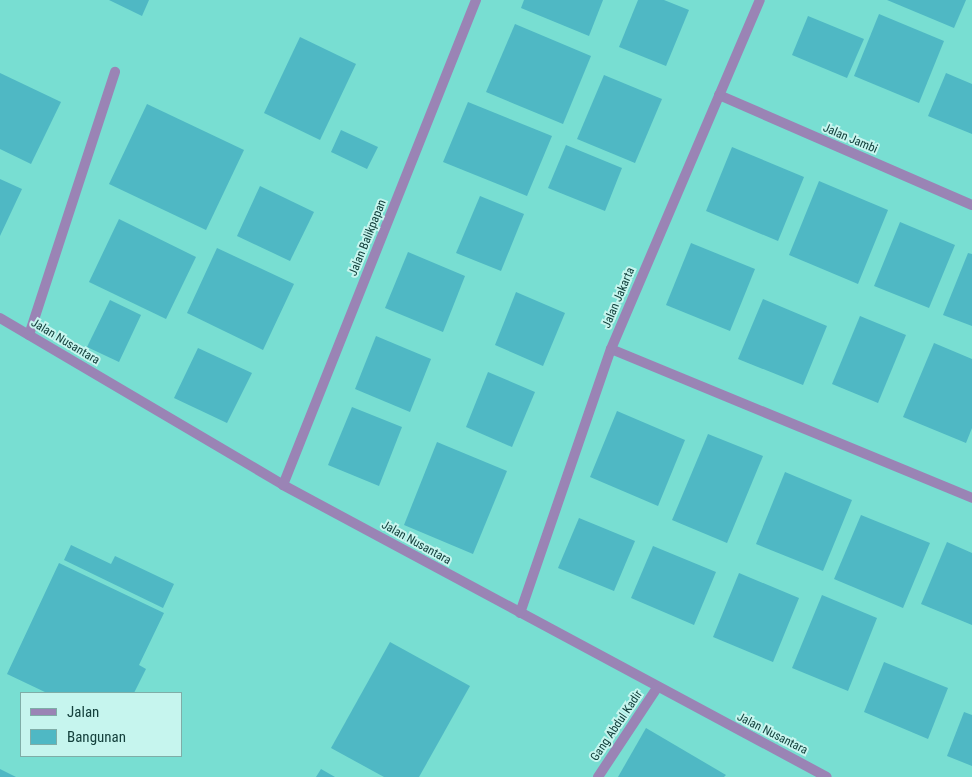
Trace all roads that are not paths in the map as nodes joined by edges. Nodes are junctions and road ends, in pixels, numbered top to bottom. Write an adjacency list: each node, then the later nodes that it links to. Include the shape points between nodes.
1 (476, 0): 9 (street, Jalan Balikpapan)
2 (760, 0): 4 (street, Jalan Jakarta)
3 (115, 72): 7 (street)
4 (718, 95): 5 (street, Jalan Jambi); 8 (street, Jalan Jakarta)
5 (972, 205)
6 (0, 318): 7 (street, Jalan Nusantara)
7 (29, 335): 9 (street, Jalan Nusantara)
8 (611, 349): 10 (street); 11 (street, Jalan Jakarta)
9 (283, 485): 11 (street, Jalan Nusantara)
10 (972, 498)
11 (520, 614): 12 (street, Jalan Nusantara)
12 (657, 688): 13 (street, Gang Abdul Kadir); 14 (street, Jalan Nusantara)
13 (598, 777)
14 (827, 777)

